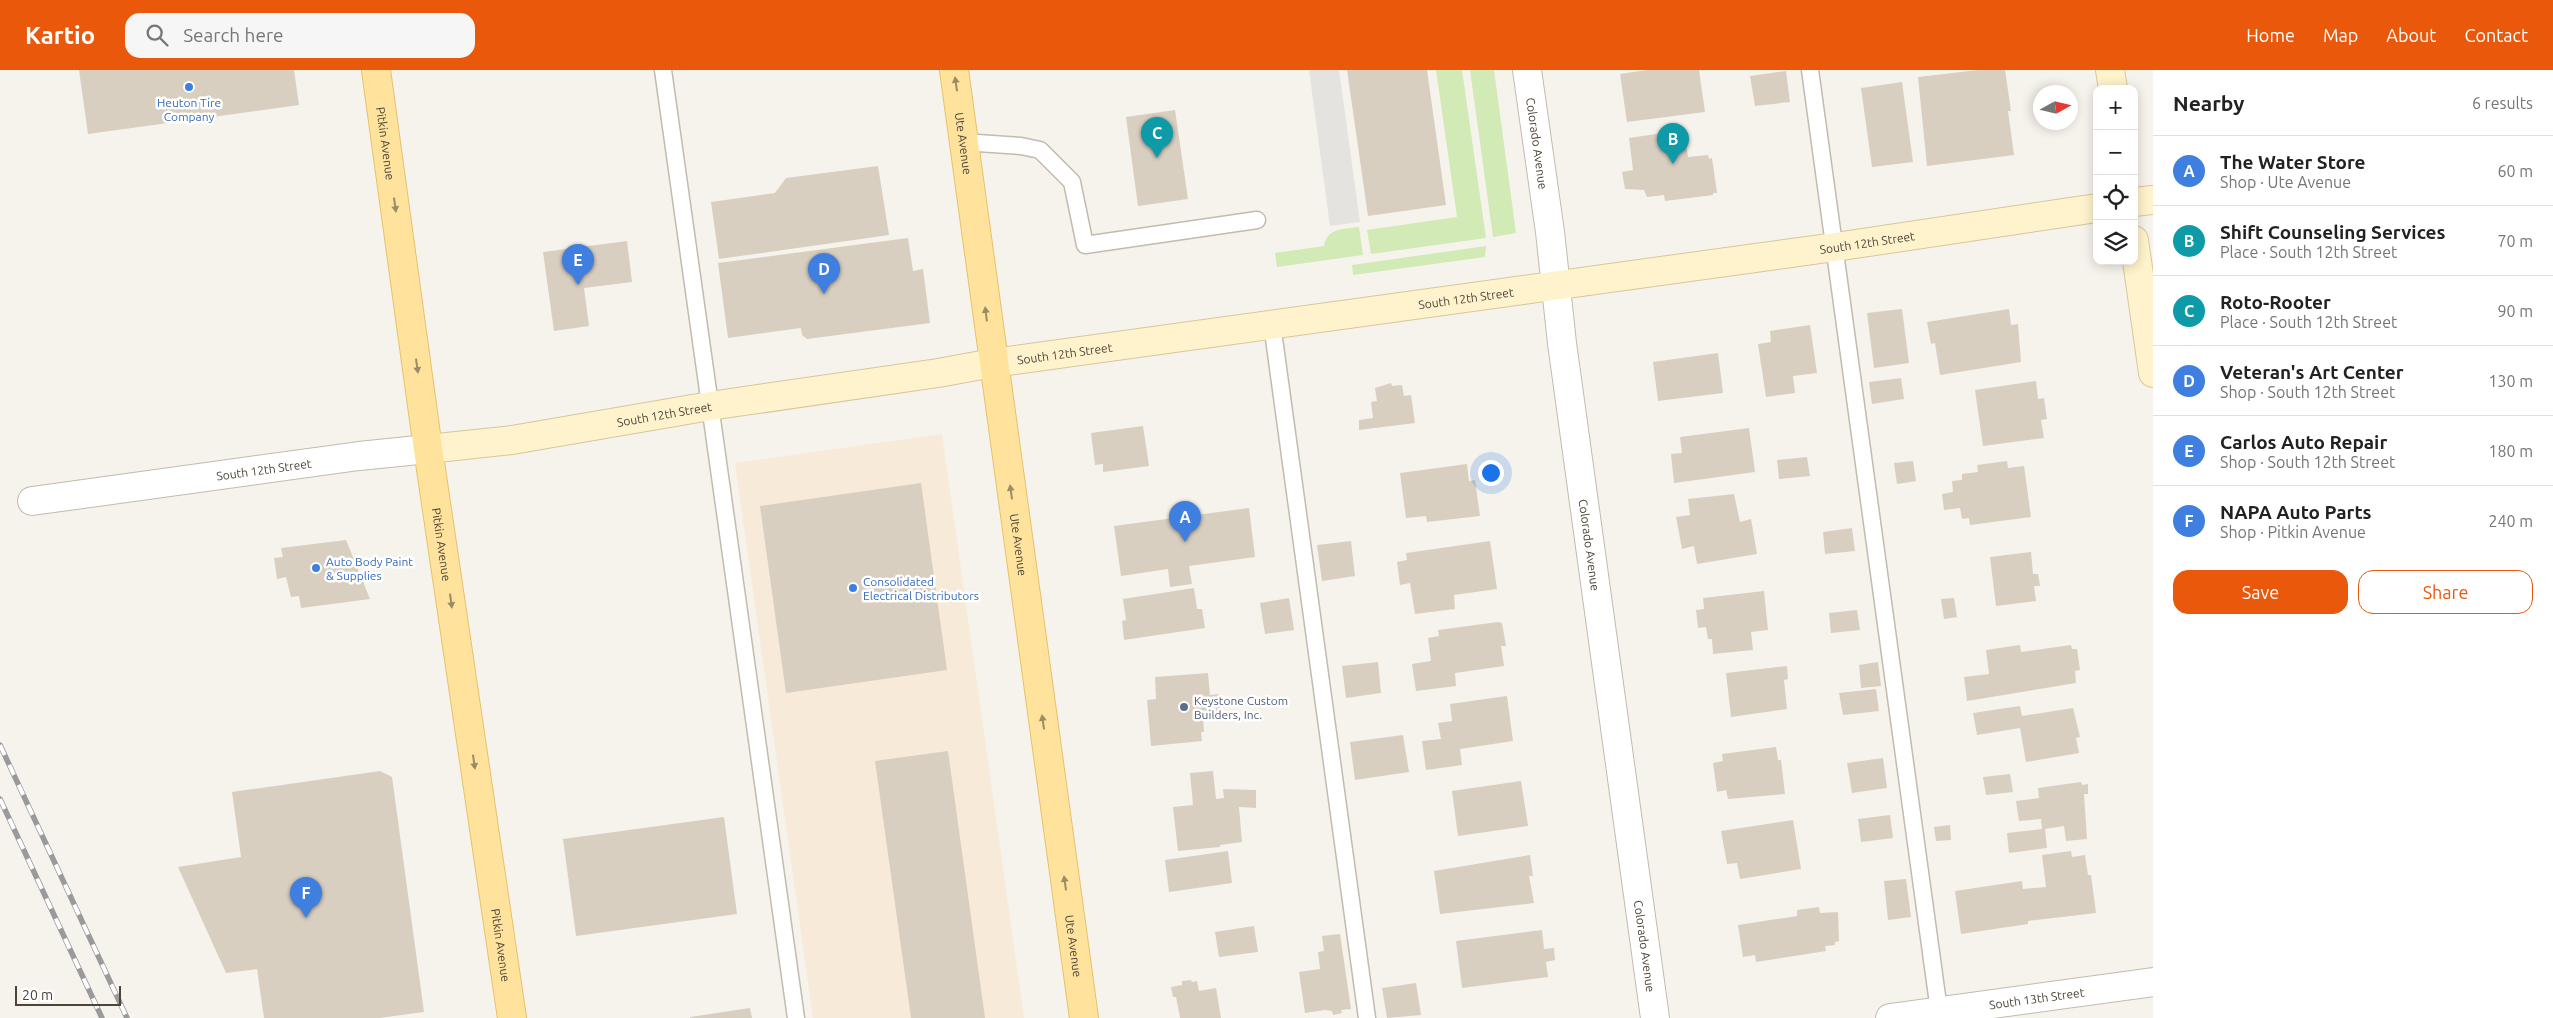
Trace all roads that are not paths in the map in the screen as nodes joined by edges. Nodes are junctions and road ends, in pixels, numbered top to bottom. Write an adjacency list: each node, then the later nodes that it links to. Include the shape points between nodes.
1 (376, 70): 20 (main road, Pitkin Avenue, one-way to 20)
2 (663, 70): 19 (lane)
3 (954, 70): 8 (main road, Ute Avenue, one-way to 3)
4 (1527, 70): 15 (street, Colorado Avenue)
5 (1810, 70): 13 (lane)
6 (2110, 70): 7 (main road)
7 (2112, 85)
8 (963, 142): 12 (lane, via 1040,150 1072,182 1085,245); 17 (main road, Ute Avenue, one-way to 8)
9 (2153, 200): 10 (main road)
10 (2138, 202)
11 (2093, 209): 13 (main road, South 12th Street)
12 (1257, 220)
13 (1836, 247): 15 (main road, South 12th Street); 23 (lane)
14 (2138, 265): 18 (main road)
15 (1555, 286): 16 (main road, South 12th Street); 28 (street, Colorado Avenue)
16 (1272, 324): 17 (main road, South 12th Street); 27 (lane)
17 (992, 363): 19 (main road, South 12th Street); 26 (main road, Ute Avenue, one-way to 17)
18 (2153, 373)
19 (710, 406): 20 (main road, South 12th Street, via 512,440); 25 (lane)
20 (428, 449): 21 (street, South 12th Street); 24 (main road, Pitkin Avenue, one-way to 24)
21 (32, 501)
22 (2153, 982): 23 (street, South 13th Street)
23 (1939, 1015): 29 (street, South 13th Street)
24 (512, 1018)
25 (796, 1018)
26 (1084, 1018)
27 (1367, 1018)
28 (1655, 1018)
29 (1890, 1018)

